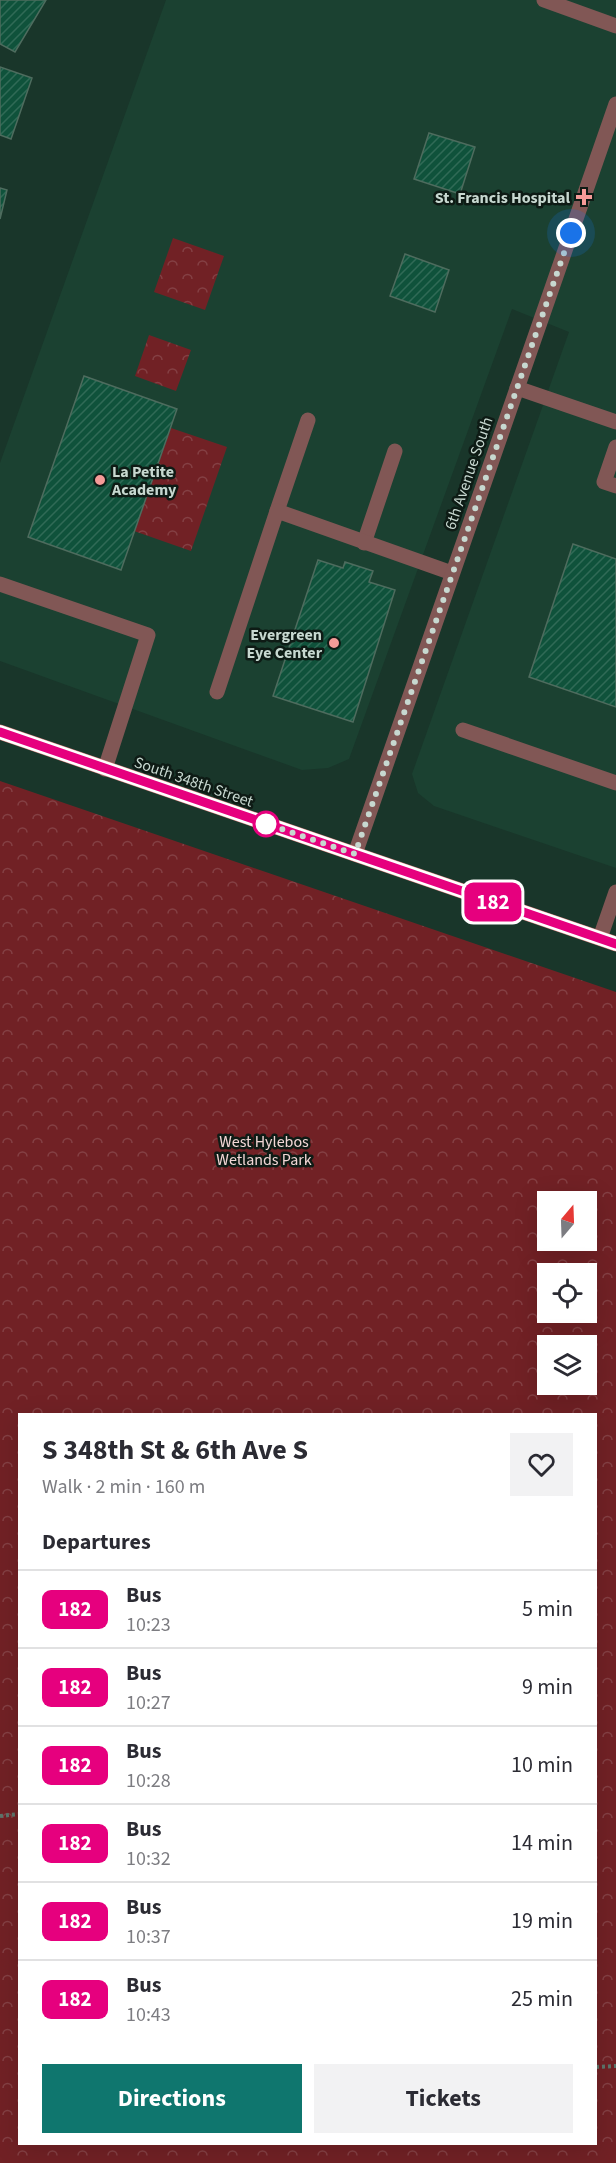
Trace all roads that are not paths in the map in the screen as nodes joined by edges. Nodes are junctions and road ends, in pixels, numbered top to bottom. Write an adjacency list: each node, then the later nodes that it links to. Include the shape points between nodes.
1 (544, 0): 2 (lane)
2 (616, 26)
3 (616, 104): 4 (lane, 6th Avenue South)
4 (609, 145): 5 (lane, 6th Avenue South)
5 (517, 388): 7 (lane); 13 (lane, 6th Avenue South)
6 (308, 420): 11 (lane)
7 (616, 422)
8 (616, 447): 10 (lane, via 604,482)
9 (395, 451): 12 (lane)
10 (616, 486)
11 (277, 511): 12 (lane); 15 (lane)
12 (364, 543): 13 (lane)
13 (452, 573): 20 (lane, 6th Avenue South)
14 (0, 584): 18 (lane, via 148,635)
15 (217, 692)
16 (463, 730): 19 (lane)
17 (0, 732): 18 (main road, South 348th Street)
18 (105, 769): 20 (main road, South 348th Street)
19 (616, 783)
20 (355, 854): 22 (main road, South 348th Street)
21 (616, 891): 22 (lane)
22 (600, 938): 23 (main road, South 348th Street)
23 (616, 944)

